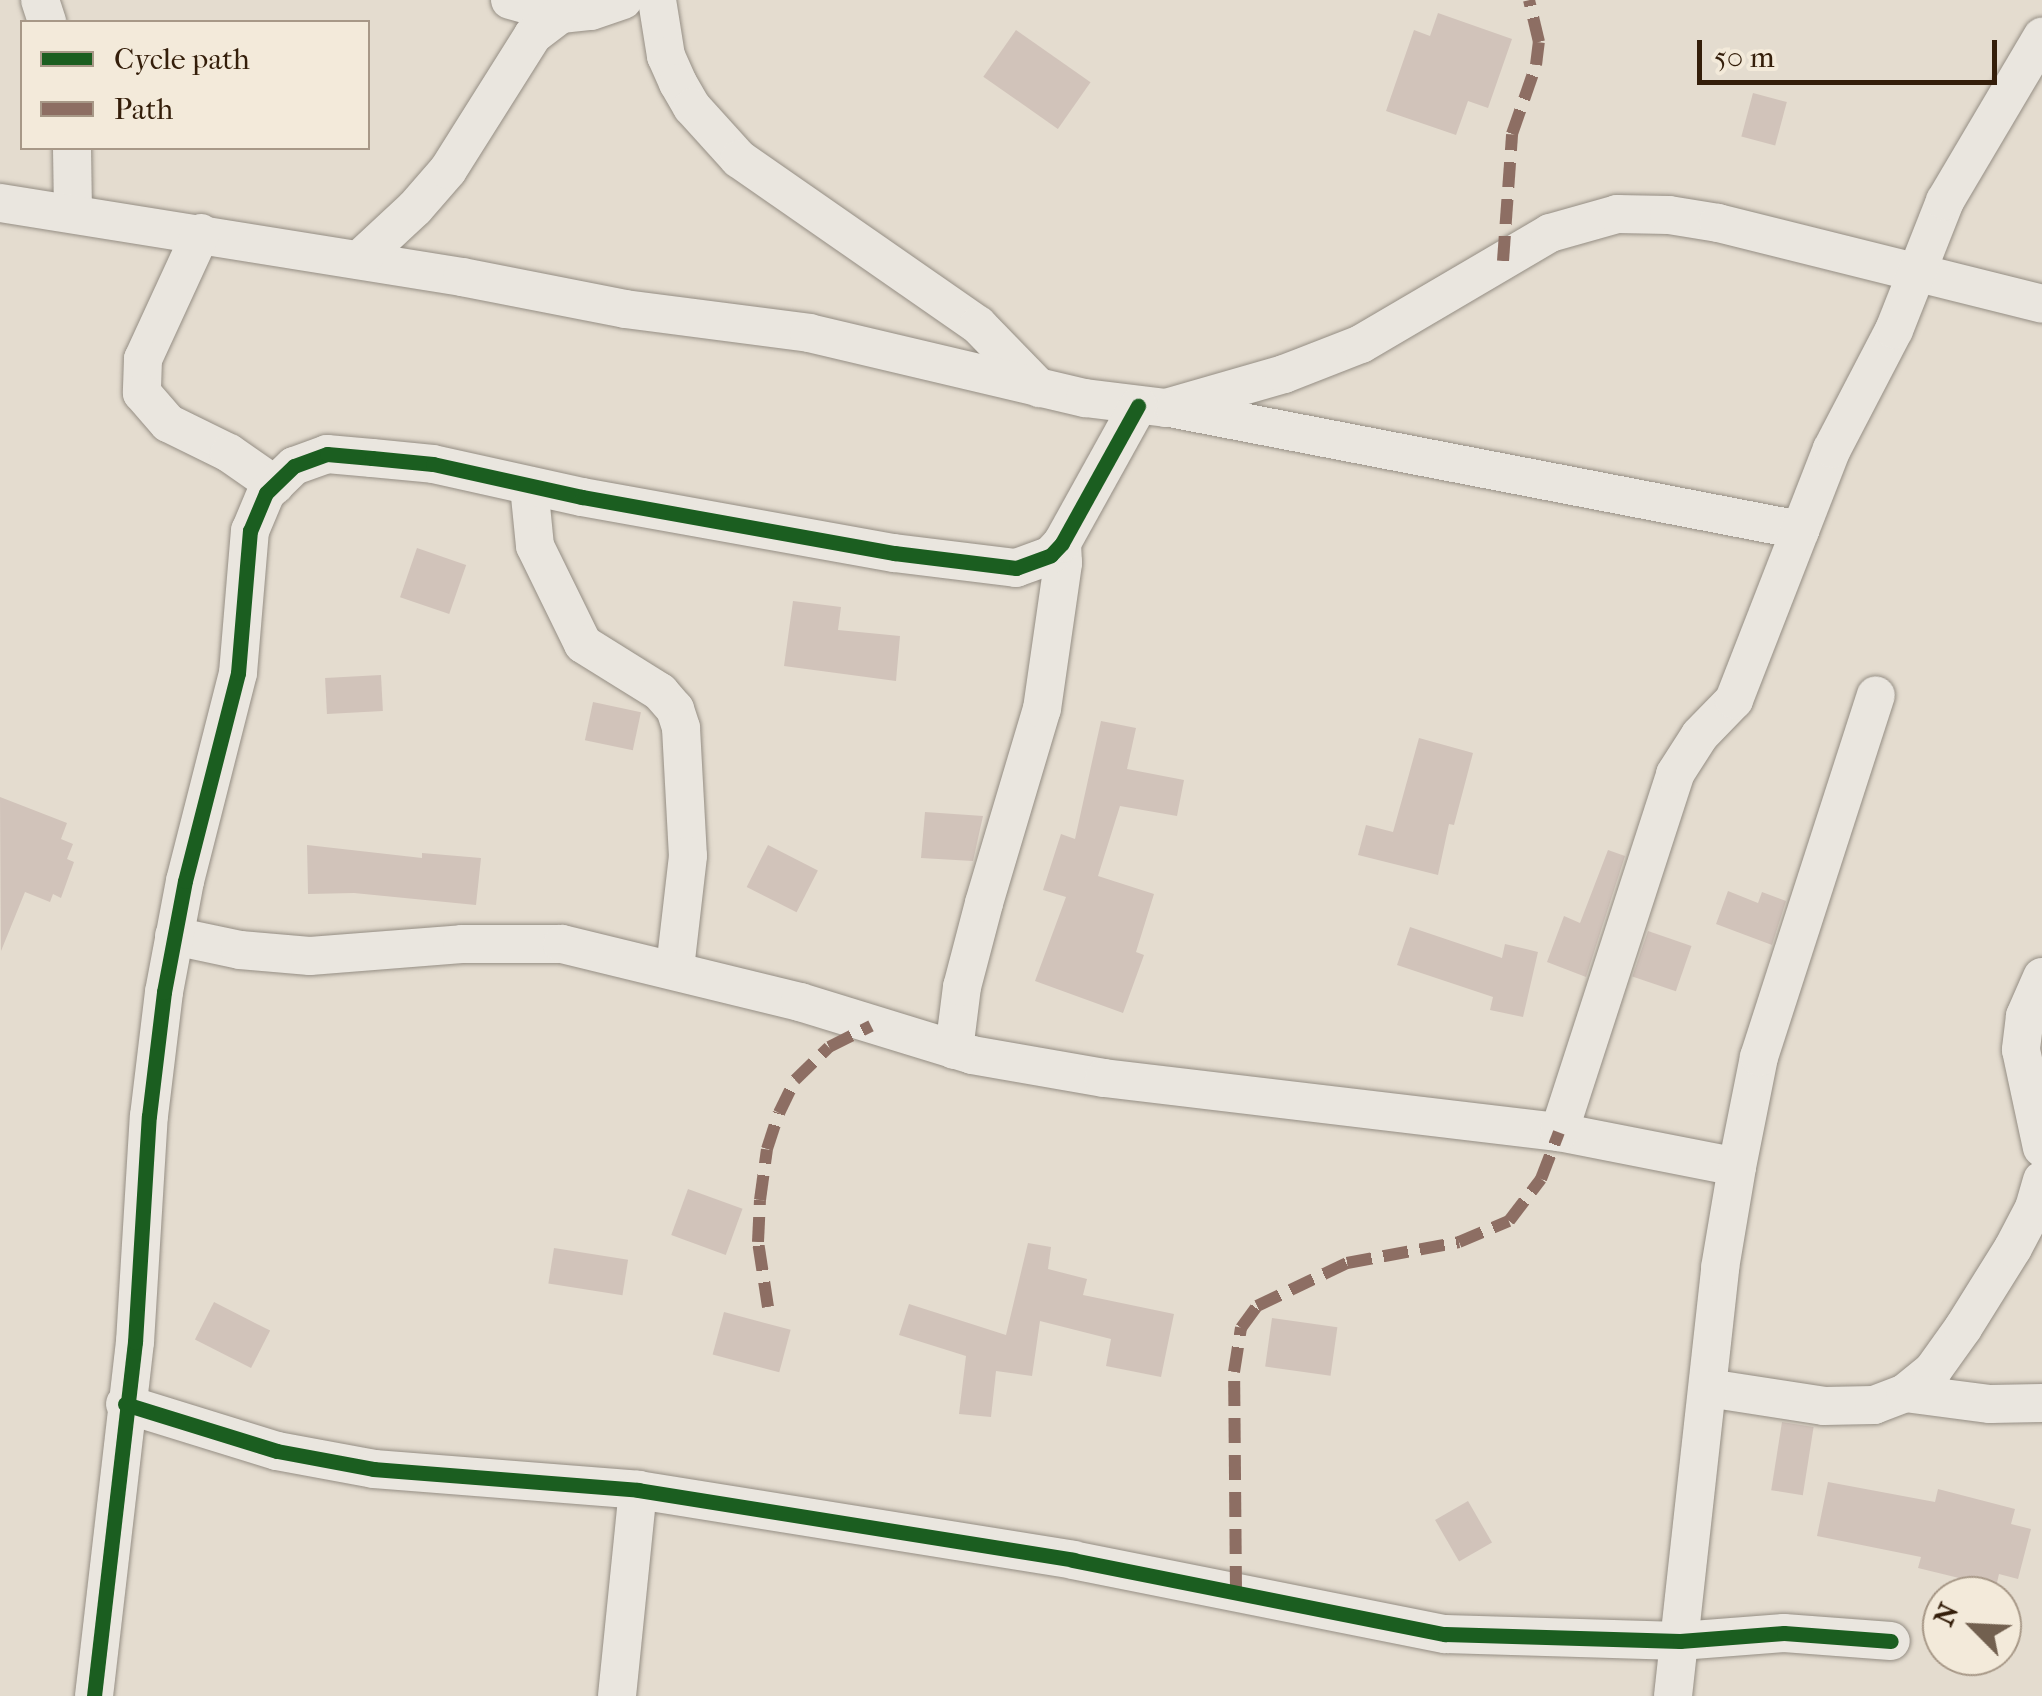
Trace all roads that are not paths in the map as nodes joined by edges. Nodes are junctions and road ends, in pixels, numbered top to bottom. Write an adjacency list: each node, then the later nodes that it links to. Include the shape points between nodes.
1 (510, 0): 4 (street)
2 (623, 0): 4 (street)
3 (657, 0): 13 (street, via 666,56 678,83 739,159 978,325)
4 (561, 14): 10 (street, via 533,36 448,170)
5 (2042, 37): 11 (street, via 1957,177)
6 (72, 150): 8 (street)
7 (0, 202): 8 (street)
8 (74, 212): 9 (street)
9 (201, 233): 10 (street); 15 (street, via 143,360 142,393 168,423)
10 (358, 260): 13 (street, via 626,309 809,332)
11 (1918, 274): 12 (street); 14 (street, via 1718,223 1618,214 1550,233 1361,344 1284,374); 17 (street)
12 (2042, 304)
13 (1039, 388): 14 (street)
14 (1152, 407): 17 (street); 18 (street)
15 (275, 485): 16 (street, via 294,466 327,454 432,464); 20 (street, via 250,530 238,673)
16 (528, 486): 18 (street, via 894,553 1016,568 1051,555); 21 (street, via 534,546 583,644 660,692 681,728 688,856)
17 (1800, 530): 24 (street, via 1734,700 1675,774)
18 (1062, 543): 23 (street, via 1042,708 980,920)
19 (1876, 695): 26 (street, via 1759,1057)
20 (174, 936): 21 (street, via 310,956 562,944); 30 (street, via 149,1116)
21 (675, 968): 23 (street)
22 (2042, 977): 25 (street, via 2024,1016 2021,1050)
23 (954, 1050): 24 (street, via 1137,1082)
24 (1559, 1132): 26 (street)
25 (2042, 1148)
26 (1736, 1166): 28 (street)
27 (2042, 1180): 29 (street, via 2013,1248 1963,1328)
28 (1708, 1388): 29 (street, via 1824,1406 1874,1405); 33 (street)
29 (1906, 1394): 31 (street)
30 (125, 1404): 32 (street, via 277,1452 374,1469); 35 (street)
31 (2042, 1404)
32 (638, 1490): 33 (street, via 1073,1560 1445,1634); 36 (street)
33 (1680, 1641): 34 (street, via 1755,1633); 37 (street)
34 (1891, 1641)
35 (94, 1696)
36 (616, 1696)
37 (1672, 1696)

